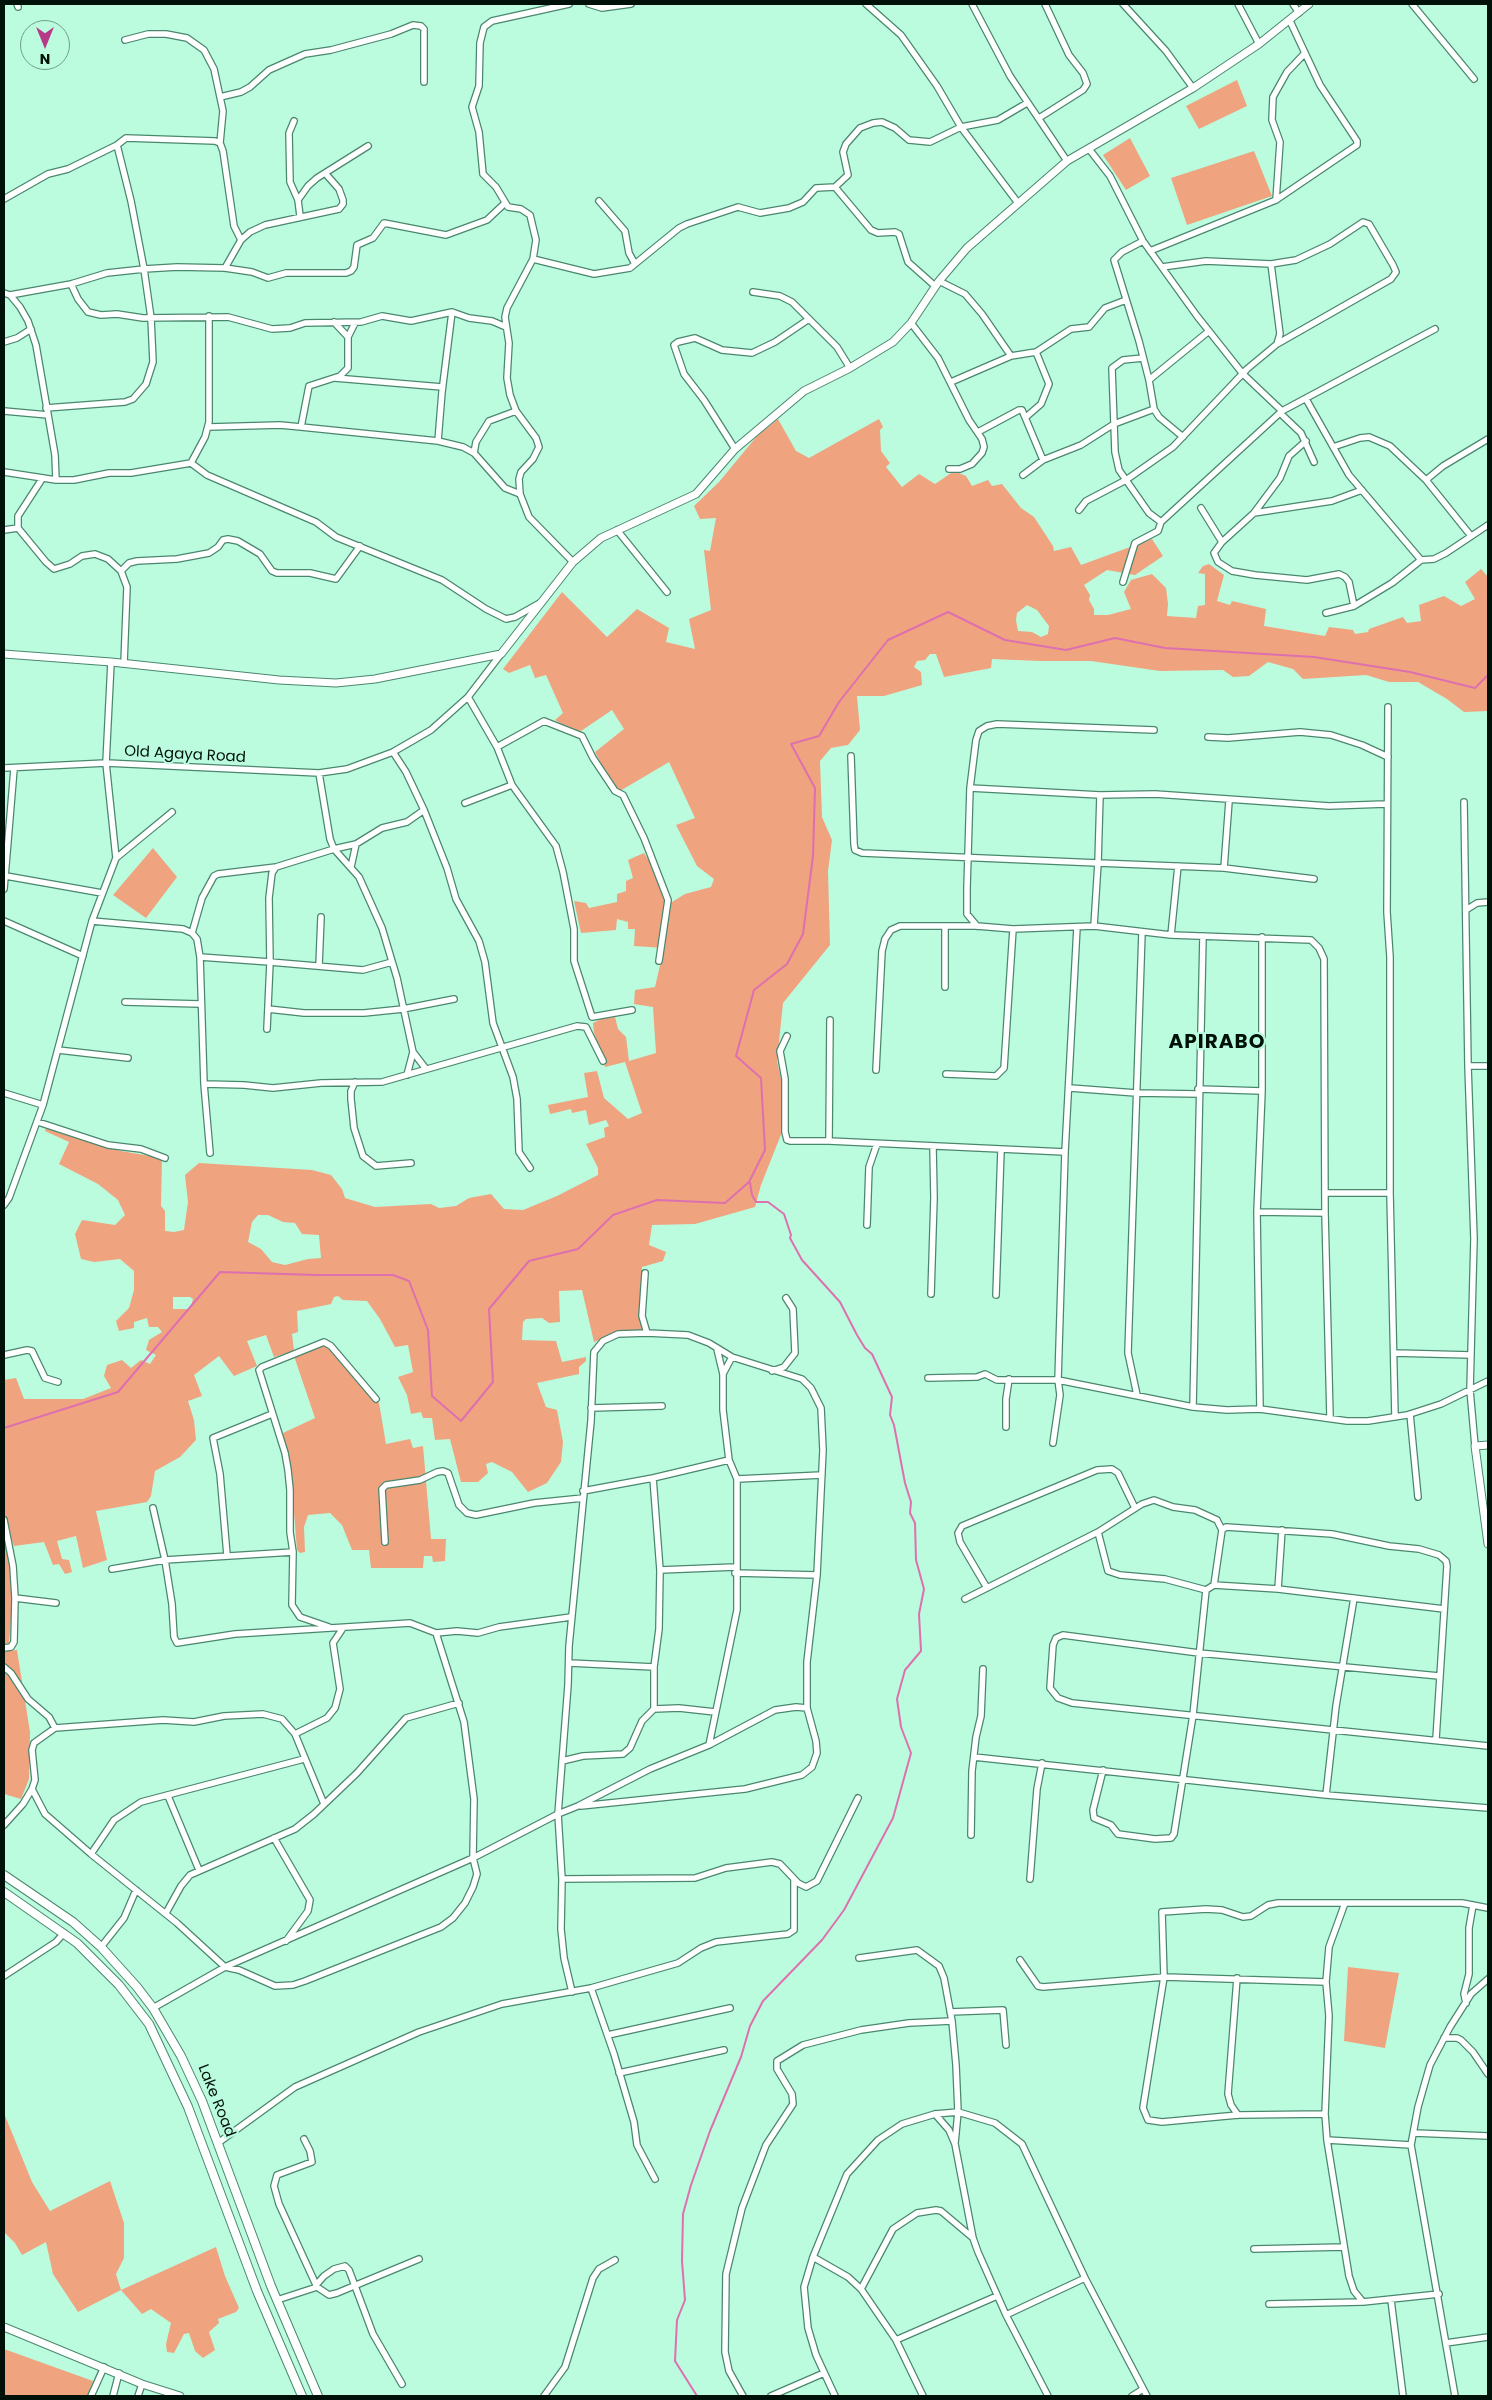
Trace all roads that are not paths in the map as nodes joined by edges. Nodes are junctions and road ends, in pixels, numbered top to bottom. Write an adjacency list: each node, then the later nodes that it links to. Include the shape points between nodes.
1 (569, 4): 38 (street, via 492,21 482,32 479,86 472,107 479,132 483,174 496,187)
2 (589, 4): 3 (street, via 602,8)
3 (631, 4)
4 (866, 4): 25 (street, via 901,35 937,86)
5 (972, 4): 22 (street)
6 (1054, 4): 12 (street)
7 (1122, 4): 20 (street, via 1166,52)
8 (1238, 4): 16 (street)
9 (1293, 4): 13 (street)
10 (1309, 4): 13 (street)
11 (1412, 4): 18 (street)
12 (1046, 6): 23 (street, via 1087,84 1083,90)
13 (1299, 14): 14 (street)
14 (1290, 21): 16 (street); 17 (street)
15 (126, 40): 21 (street, via 148,34 166,34 196,42 210,59)
16 (1259, 44): 20 (street)
17 (1305, 53): 36 (street, via 1287,72 1273,97 1272,120 1280,142); 36 (street, via 1320,85 1357,145)
18 (1474, 79)
19 (424, 82): 21 (street, via 424,29 413,25 391,34 305,54 269,70 241,92)
20 (1193, 88): 29 (street)
21 (220, 97): 26 (street, via 224,118)
22 (1026, 103): 23 (street); 25 (street, via 998,120)
23 (1039, 118): 30 (street)
24 (294, 121): 34 (street, via 290,132 290,182)
25 (961, 128): 32 (street, via 938,139 914,142 882,122 860,128 851,136 843,152 848,175); 37 (street)
26 (220, 143): 27 (street, via 126,138); 40 (street, via 234,226)
27 (117, 145): 33 (street, via 48,174); 48 (street)
28 (368, 146): 31 (street)
29 (1090, 148): 30 (street); 41 (street, via 1110,176)
30 (1067, 161): 37 (street)
31 (325, 172): 34 (street, via 308,186); 39 (street, via 339,189 343,204 333,212)
32 (835, 187): 44 (street, via 816,188 804,202 789,208 760,213 738,207 686,224); 50 (street, via 871,230 898,234 908,262)
33 (4, 199)
34 (298, 200): 39 (street)
35 (599, 200): 44 (street, via 625,231 629,253)
36 (1276, 200): 42 (street)
37 (1018, 203): 50 (street, via 967,248)
38 (504, 204): 43 (street, via 530,215 536,240); 47 (street, via 487,220 446,235 384,223 373,238 357,245 354,267 346,273 286,273 268,278)
39 (300, 216): 40 (street, via 256,228)
40 (241, 240): 47 (street)
41 (1143, 241): 42 (street); 53 (street, via 1114,260)
42 (1150, 250): 46 (street)
43 (533, 259): 44 (street, via 594,274 630,268); 61 (street, via 507,308)
44 (636, 264)
45 (1271, 264): 46 (street, via 1206,261); 67 (street, via 1280,334); 67 (street, via 1296,260 1363,222 1374,231 1396,272 1391,279)
46 (1162, 266): 64 (street)
47 (225, 268): 48 (street)
48 (144, 269): 49 (street, via 107,273); 56 (street)
49 (71, 284): 52 (street); 56 (street, via 88,312)
50 (937, 284): 60 (street); 69 (street, via 965,294)
51 (753, 292): 57 (street, via 780,296 792,302)
52 (7, 294): 62 (street, via 20,307)
53 (1126, 300): 68 (street, via 1105,308 1089,327 1071,329); 70 (street)
54 (452, 312): 59 (street, via 407,322 382,316); 61 (street); 76 (street)
55 (208, 316): 56 (street); 58 (street, via 228,317 272,329); 86 (street)
56 (151, 318): 78 (street, via 153,362 146,384 133,399)
57 (809, 319): 71 (street, via 837,347); 94 (street, via 752,353 722,350 695,338 674,345 684,374)
58 (334, 322): 59 (street); 65 (street)
59 (355, 323): 65 (street)
60 (911, 323): 71 (street, via 893,342); 75 (street, via 938,358)
61 (506, 327): 81 (street, via 509,343 507,378)
62 (30, 329): 66 (street); 78 (street, via 40,363)
63 (1435, 329): 77 (street)
64 (1209, 331): 72 (street); 74 (street)
65 (348, 337): 73 (street, via 350,363 340,376)
66 (4, 342)
67 (1277, 344): 72 (street)
68 (1036, 352): 69 (street); 84 (street, via 1049,384 1041,404)
69 (1010, 356): 75 (street)
70 (1143, 358): 74 (street); 85 (street, via 1123,360 1112,368)
71 (850, 368): 94 (street, via 804,391)
72 (1243, 374): 82 (street); 89 (street)
73 (332, 378): 76 (street); 87 (street, via 310,386)
74 (1149, 380): 79 (street)
75 (951, 382): 88 (street)
76 (442, 387): 91 (street)
77 (1306, 399): 82 (street); 93 (street)
78 (46, 408): 83 (street)
79 (1154, 409): 85 (street); 89 (street)
80 (4, 411): 83 (street)
81 (516, 411): 95 (street, via 489,421 476,442); 107 (street, via 539,447 521,472)
82 (1281, 412): 92 (street); 111 (street)
83 (48, 415): 103 (street)
84 (1026, 417): 88 (street, via 1019,410); 96 (street)
85 (1114, 424): 96 (street, via 1080,445); 104 (street, via 1116,461)
86 (209, 427): 87 (street); 98 (street)
87 (302, 427): 91 (street)
88 (978, 432): 99 (street, via 984,447 982,453 966,467)
89 (1183, 437): 104 (street)
90 (1488, 439): 105 (street)
91 (438, 441): 95 (street, via 462,446)
92 (1306, 442): 97 (street); 110 (street, via 1289,456 1280,478)
93 (1333, 447): 105 (street, via 1369,437 1399,453); 106 (street)
94 (735, 449): 115 (street, via 696,494)
95 (474, 453): 107 (street, via 505,488)
96 (1044, 460): 101 (street)
97 (1314, 462)
98 (191, 463): 103 (street); 118 (street, via 207,475 308,518 336,537)
99 (949, 468)
100 (4, 472): 102 (street)
101 (1023, 475)
102 (42, 478): 103 (street); 113 (street, via 18,516)
103 (56, 480)
104 (1126, 480): 109 (street, via 1086,501); 111 (street, via 1149,513)
105 (1426, 480): 116 (street)
106 (1362, 490): 110 (street, via 1332,501); 119 (street)
107 (520, 494): 120 (street, via 529,517)
108 (1201, 508): 117 (street)
109 (1079, 510)
110 (1254, 513): 117 (street)
111 (1161, 522): 122 (street, via 1158,531 1135,543)
112 (1488, 525): 116 (street)
113 (18, 528): 114 (street); 121 (street, via 54,569 82,556 95,554 108,559)
114 (4, 530)
115 (617, 530): 120 (street, via 601,538); 123 (street)
116 (1471, 536): 119 (street, via 1434,559)
117 (1222, 542): 125 (street, via 1214,558 1232,571 1308,580 1339,574 1346,577)
118 (360, 546): 121 (street, via 336,580 310,573 277,573 260,554 228,539 209,553 137,562); 124 (street, via 442,580 506,619)
119 (1421, 560): 125 (street, via 1392,583)
120 (573, 562): 124 (street)
121 (121, 570): 130 (street, via 127,587)
122 (1123, 582)
123 (667, 592)
124 (541, 602): 128 (street)
125 (1354, 606): 126 (street)
126 (1326, 612)
127 (4, 654): 129 (street)
128 (501, 654): 130 (street, via 375,679 336,683); 131 (street, Old Agaya Road)
129 (111, 662): 130 (street); 139 (street)
130 (124, 663)
131 (468, 698): 135 (street); 136 (street, Old Agaya Road, via 431,730)
132 (1388, 706): 138 (street)
133 (1154, 730): 144 (street, via 986,726 976,740)
134 (1208, 737): 138 (street, via 1300,732 1332,735)
135 (497, 747): 143 (street); 184 (street, via 544,722 582,736 615,791 623,795 668,900)
136 (393, 752): 142 (street, Old Agaya Road, via 347,769); 150 (street)
137 (851, 756): 154 (street, via 855,850 862,853)
138 (1388, 757): 149 (street)
139 (106, 763): 141 (street); 142 (street, Old Agaya Road); 155 (street, Old Agaya Road)
140 (4, 768): 141 (street)
141 (14, 769): 161 (street)
142 (319, 773): 153 (street)
143 (512, 785): 148 (street); 193 (street, via 556,846 574,929 574,960)
144 (970, 788): 145 (street); 154 (street)
145 (1100, 795): 146 (street, via 1155,794); 156 (street)
146 (1229, 801): 149 (street, via 1329,806); 160 (street)
147 (1464, 802): 166 (street)
148 (465, 803)
149 (1386, 804): 228 (street)
150 (424, 810): 152 (street, via 407,822 382,828); 198 (street, via 456,899 479,940 485,962 490,1012)
151 (172, 812): 155 (street)
152 (356, 844): 153 (street); 159 (street)
153 (334, 849): 158 (street); 159 (street)
154 (967, 856): 156 (street); 171 (street, via 967,914)
155 (116, 858): 164 (street, Old Agaya Road)
156 (1098, 863): 157 (street); 172 (street)
157 (1178, 866): 160 (street); 177 (street)
158 (276, 867): 176 (street, via 214,876 202,898); 182 (street, via 272,873 269,898)
159 (351, 867): 183 (street, via 382,928)
160 (1224, 868): 162 (street)
161 (6, 876): 163 (street); 164 (street)
162 (1314, 879)
163 (4, 889)
164 (102, 893): 168 (street, Old Agaya Road)
165 (1488, 902): 166 (street)
166 (1466, 910): 203 (street)
167 (321, 917): 185 (street)
168 (92, 920): 176 (street, via 183,929); 180 (street, Old Agaya Road)
169 (4, 921): 180 (street)
170 (945, 926): 171 (street); 186 (street); 206 (street, via 900,926 891,930 885,939 880,973)
171 (977, 926): 174 (street)
172 (1094, 926): 173 (street); 175 (street)
173 (1077, 928): 174 (street); 211 (street)
174 (1013, 929): 207 (street, via 1004,1068 996,1076)
175 (1142, 932): 177 (street); 215 (street)
176 (192, 933): 181 (street)
177 (1171, 935): 178 (street)
178 (1203, 936): 179 (street); 213 (street)
179 (1262, 937): 212 (street); 227 (street, via 1308,939 1319,948 1324,959)
180 (82, 956): 199 (street, Old Agaya Road)
181 (200, 956): 182 (street); 189 (street)
182 (270, 962): 185 (street); 190 (street)
183 (392, 962): 185 (street, via 363,970); 191 (street)
184 (659, 962)
185 (319, 966)
186 (945, 987)
187 (454, 999): 191 (street)
188 (126, 1002): 189 (street)
189 (200, 1004): 210 (street)
190 (268, 1009): 191 (street, via 304,1014); 196 (street)
191 (403, 1009): 200 (street)
192 (632, 1010): 193 (street)
193 (592, 1017): 195 (street)
194 (830, 1020): 218 (street)
195 (586, 1027): 198 (street, via 565,1028); 202 (street)
196 (267, 1029)
197 (787, 1036): 218 (street, via 780,1051 786,1080 786,1137 790,1141)
198 (501, 1048): 205 (street); 226 (street, via 517,1099 519,1152)
199 (58, 1050): 201 (street); 216 (street, Old Agaya Road)
200 (413, 1052): 205 (street); 208 (street)
201 (128, 1058)
202 (603, 1061)
203 (1468, 1066): 204 (street); 241 (street, via 1474,1239)
204 (1488, 1066)
205 (426, 1069): 208 (street)
206 (876, 1070)
207 (946, 1074)
208 (407, 1075): 209 (street, via 382,1082)
209 (355, 1082): 210 (street, via 273,1088); 225 (street, via 350,1099 354,1128 363,1156 376,1166)
210 (204, 1084): 223 (street)
211 (1070, 1088): 215 (street); 222 (street)
212 (1262, 1090): 213 (street); 230 (street)
213 (1198, 1091): 215 (street); 254 (street, via 1200,1174)
214 (4, 1093): 216 (street)
215 (1136, 1093): 251 (street, via 1128,1353)
216 (43, 1105): 217 (street, Old Agaya Road)
217 (38, 1122): 224 (street, via 108,1145 141,1149); 229 (street, Old Agaya Road, via 10,1198)
218 (829, 1140): 219 (street)
219 (877, 1144): 220 (street); 232 (street, via 870,1167)
220 (933, 1147): 221 (street); 234 (street)
221 (1001, 1150): 222 (street); 235 (street)
222 (1065, 1152): 247 (street)
223 (210, 1153)
224 (165, 1158)
225 (411, 1163)
226 (530, 1168)
227 (1325, 1193): 228 (street); 231 (street)
228 (1390, 1193): 239 (street)
229 (4, 1205)
230 (1257, 1212): 231 (street); 256 (street)
231 (1325, 1213): 259 (street)
232 (867, 1225)
233 (645, 1273): 237 (street, via 642,1316)
234 (931, 1294)
235 (996, 1295)
236 (786, 1298): 243 (street, via 793,1309 795,1353 784,1368)
237 (647, 1333): 238 (street, via 688,1335); 255 (street, via 618,1334 603,1341 594,1352)
238 (717, 1349): 242 (street); 244 (street)
239 (1394, 1353): 241 (street); 260 (street)
240 (4, 1354): 248 (street, via 32,1352 45,1378)
241 (1471, 1356): 250 (street)
242 (732, 1357): 243 (street); 244 (street)
243 (772, 1371): 266 (street, via 802,1379 811,1388 821,1408)
244 (722, 1374): 265 (street)
245 (928, 1378): 246 (street, via 985,1374 997,1380)
246 (1009, 1379): 247 (street); 261 (street)
247 (1058, 1380): 251 (street); 262 (street, via 1060,1396)
248 (58, 1382)
249 (1488, 1382): 250 (street)
250 (1470, 1390): 258 (street); 264 (street)
251 (1136, 1395): 254 (street)
252 (376, 1399): 257 (street, via 324,1342 259,1370)
253 (662, 1406): 255 (street)
254 (1193, 1407): 256 (street)
255 (591, 1408): 269 (street)
256 (1260, 1409): 259 (street)
257 (272, 1414): 280 (street, via 286,1462); 281 (street, via 213,1438 220,1474)
258 (1410, 1414): 260 (street); 270 (street)
259 (1330, 1417): 260 (street, via 1368,1421)
260 (1395, 1417)
261 (1006, 1427)
262 (1053, 1443)
263 (1488, 1444): 264 (street)
264 (1475, 1446): 279 (street)
265 (729, 1460): 267 (street); 268 (street)
266 (822, 1475): 268 (street); 286 (street)
267 (653, 1478): 269 (street); 284 (street)
268 (737, 1480): 285 (street)
269 (583, 1491): 271 (street)
270 (1418, 1497)
271 (583, 1498): 278 (street, via 534,1503 476,1515 467,1513 459,1505 448,1473 436,1472 420,1480 386,1485 382,1489); 296 (street)
272 (152, 1508): 282 (street)
273 (1135, 1508): 275 (street, via 1159,1500 1217,1520); 277 (street); 288 (street, via 1118,1473 1112,1469 1097,1470 962,1526 958,1534 960,1542)
274 (4, 1520): 291 (street)
275 (1222, 1530): 276 (street, via 1239,1526); 287 (street)
276 (1282, 1530): 290 (street); 295 (street, via 1332,1534 1439,1555 1447,1566)
277 (1098, 1532): 288 (street); 289 (street, via 1108,1571 1138,1578 1165,1579)
278 (385, 1542)
279 (1488, 1544)
280 (293, 1552): 281 (street); 297 (street, via 291,1586 294,1611 300,1617)
281 (227, 1555): 282 (street)
282 (165, 1560): 283 (street); 297 (street, via 177,1644 235,1634)
283 (112, 1569)
284 (660, 1570): 285 (street); 305 (street, via 659,1629)
285 (735, 1570): 286 (street); 311 (street, via 737,1610)
286 (817, 1575): 309 (street, via 806,1662)
287 (1214, 1585): 289 (street); 290 (street)
288 (987, 1588): 293 (street)
289 (1206, 1590): 301 (street)
290 (1278, 1590): 292 (street)
291 (15, 1598): 294 (street); 300 (street, via 14,1642 11,1647)
292 (1354, 1598): 295 (street); 303 (street)
293 (965, 1599)
294 (56, 1602)
295 (1444, 1609): 307 (street)
296 (571, 1617): 299 (street, via 478,1633); 302 (street)
297 (331, 1628): 298 (street)
298 (342, 1628): 299 (street, via 410,1623); 315 (street, via 333,1644 340,1689 335,1708 326,1718)
299 (436, 1633): 308 (street)
300 (4, 1648)
301 (1200, 1652): 303 (street); 312 (street); 312 (street, via 1063,1635 1056,1638 1053,1646 1050,1688 1058,1698 1072,1703)
302 (568, 1663): 305 (street); 321 (street)
303 (1342, 1665): 307 (street); 314 (street)
304 (4, 1667): 313 (street)
305 (654, 1667): 310 (street)
306 (983, 1669): 319 (street, via 981,1716)
307 (1439, 1676): 316 (street)
308 (459, 1703): 329 (street, via 406,1718); 337 (street, via 474,1799)
309 (807, 1708): 317 (street, via 775,1710); 330 (street, via 817,1754 812,1767 802,1775 745,1789)
310 (654, 1709): 311 (street); 321 (street, via 642,1721 630,1748 623,1754)
311 (715, 1712): 317 (street)
312 (1193, 1715): 314 (street); 324 (street)
313 (55, 1728): 315 (street, via 163,1720 194,1722 224,1716 263,1714 282,1719); 325 (street, via 33,1746 35,1780)
314 (1334, 1729): 316 (street); 326 (street)
315 (294, 1734): 320 (street)
316 (1436, 1740): 318 (street)
317 (709, 1745): 330 (street, via 650,1769)
318 (1488, 1746)
319 (974, 1757): 322 (street); 334 (street)
320 (304, 1759): 327 (street); 329 (street)
321 (562, 1761): 332 (street)
322 (1042, 1763): 323 (street); 341 (street)
323 (1103, 1770): 324 (street); 324 (street, via 1094,1818 1111,1825 1118,1834 1155,1839 1171,1838 1174,1834)
324 (1182, 1780): 326 (street)
325 (32, 1789): 333 (street, via 19,1810); 336 (street, via 48,1817)
326 (1326, 1795): 331 (street)
327 (168, 1796): 336 (street, via 141,1802 121,1814); 338 (street)
328 (858, 1798): 340 (street, via 817,1881 806,1887)
329 (324, 1804): 335 (street, via 295,1829)
330 (578, 1806): 332 (street)
331 (1488, 1808)
332 (558, 1814): 337 (street); 342 (street)
333 (4, 1825)
334 (971, 1835)
335 (274, 1838): 338 (street); 352 (street, via 310,1900 308,1911)
336 (91, 1854): 343 (street)
337 (473, 1858): 352 (street); 356 (street, via 477,1874 473,1887 454,1918 441,1927 293,1985 275,1986)
338 (199, 1870): 349 (street, via 181,1886)
339 (4, 1875): 353 (main road, Lake Road, via 74,1922)
340 (794, 1879): 342 (street, via 780,1864 772,1862 726,1868 695,1878); 362 (street, via 794,1930 788,1934 716,1942 678,1963)
341 (1030, 1879)
342 (562, 1880): 363 (street, via 564,1958)
343 (136, 1890): 349 (street); 353 (street, via 124,1918)
344 (4, 1892): 351 (main road, Lake Road)
345 (1330, 1903): 346 (street); 350 (street); 358 (street, via 1278,1903 1243,1917 1222,1910 1164,1911 1161,1916)
346 (1344, 1903): 347 (street); 350 (street)
347 (1473, 1905): 348 (street); 364 (street, via 1469,1928 1469,1974 1464,1994)
348 (1488, 1908)
349 (166, 1913): 356 (street)
350 (1339, 1914): 361 (street, via 1329,1947)
351 (64, 1933): 357 (street, via 46,1950); 418 (main road, Lake Road, via 119,1985 149,2024 188,2106 250,2274)
352 (286, 1941): 356 (street)
353 (101, 1947): 365 (main road, Lake Road)
354 (859, 1958): 367 (street, via 917,1950 929,1957 939,1966 944,1978)
355 (1020, 1960): 358 (street, via 1038,1986 1043,1987)
356 (224, 1967): 365 (street)
357 (4, 1976)
358 (1164, 1977): 359 (street); 378 (street, via 1143,2108 1148,2120 1162,2122)
359 (1236, 1978): 361 (street); 378 (street, via 1228,2094)
360 (1488, 1979): 364 (street)
361 (1326, 1982): 377 (street, via 1329,2016)
362 (590, 1988): 363 (street); 369 (street)
363 (572, 1992): 383 (street, via 502,2004 410,2036 295,2087)
364 (1466, 2003): 370 (street)
365 (153, 2008): 383 (main road, Lake Road, via 191,2075)
366 (730, 2008): 369 (street)
367 (950, 2012): 368 (street); 371 (street, via 1003,2010)
368 (952, 2021): 375 (street); 421 (street, via 861,2030 803,2045 778,2060 778,2069 792,2094 793,2104 766,2145 742,2208 726,2274 725,2352 729,2371)
369 (608, 2035): 373 (street)
370 (1444, 2038): 374 (street, via 1461,2040); 379 (street, via 1425,2080)
371 (1006, 2045)
372 (724, 2050): 373 (street)
373 (620, 2073): 386 (street, via 634,2122 637,2146)
374 (1488, 2074)
375 (958, 2112): 376 (street); 384 (street); 393 (street, via 995,2123 1022,2144)
376 (934, 2114): 384 (street, via 949,2130); 390 (street, via 902,2124 878,2140 859,2160 848,2174)
377 (1326, 2114): 378 (street); 382 (street)
378 (1238, 2115)
379 (1414, 2133): 380 (street); 385 (street)
380 (1488, 2136)
381 (304, 2139): 395 (street, via 312,2162 277,2176 274,2186 279,2204)
382 (1327, 2140): 385 (street); 388 (street)
383 (218, 2143): 399 (main road, Lake Road)
384 (955, 2144): 387 (street)
385 (1411, 2145): 397 (street)
386 (655, 2179)
387 (973, 2238): 396 (street, via 941,2211 917,2212 893,2229); 398 (street)
388 (1344, 2247): 389 (street); 401 (street, via 1354,2292)
389 (1254, 2249)
390 (813, 2257): 396 (street, via 848,2277); 409 (street, via 805,2277 804,2301 813,2346)
391 (419, 2259): 394 (street)
392 (615, 2260): 420 (street, via 599,2269 593,2278 565,2367)
393 (1085, 2278): 403 (street); 413 (street)
394 (355, 2285): 395 (street, via 329,2295); 395 (street, via 345,2266 328,2272); 412 (street, via 373,2334)
395 (317, 2286): 399 (street)
396 (861, 2289): 406 (street)
397 (1439, 2294): 400 (street); 407 (street)
398 (998, 2296): 403 (street); 406 (street)
399 (277, 2300): 419 (main road, Lake Road)
400 (1391, 2300): 401 (street); 428 (street)
401 (1363, 2302): 402 (street)
402 (1269, 2304)
403 (1006, 2314): 425 (street)
404 (4, 2327): 408 (street)
405 (1488, 2338): 407 (street)
406 (896, 2340): 424 (street)
407 (1446, 2343): 429 (street)
408 (104, 2367): 410 (street); 414 (street)
409 (824, 2373): 422 (street); 423 (street)
410 (119, 2374): 411 (street); 415 (street)
411 (142, 2384): 416 (street); 417 (street)
412 (402, 2384)
413 (1143, 2390): 426 (street); 427 (street)
414 (91, 2396)
415 (113, 2396)
416 (138, 2396)
417 (180, 2396)
418 (302, 2396)
419 (318, 2396)
420 (544, 2396)
421 (742, 2396)
422 (771, 2396)
423 (836, 2396)
424 (923, 2396)
425 (1048, 2396)
426 (1132, 2396)
427 (1147, 2396)
428 (1403, 2396)
429 (1455, 2396)

